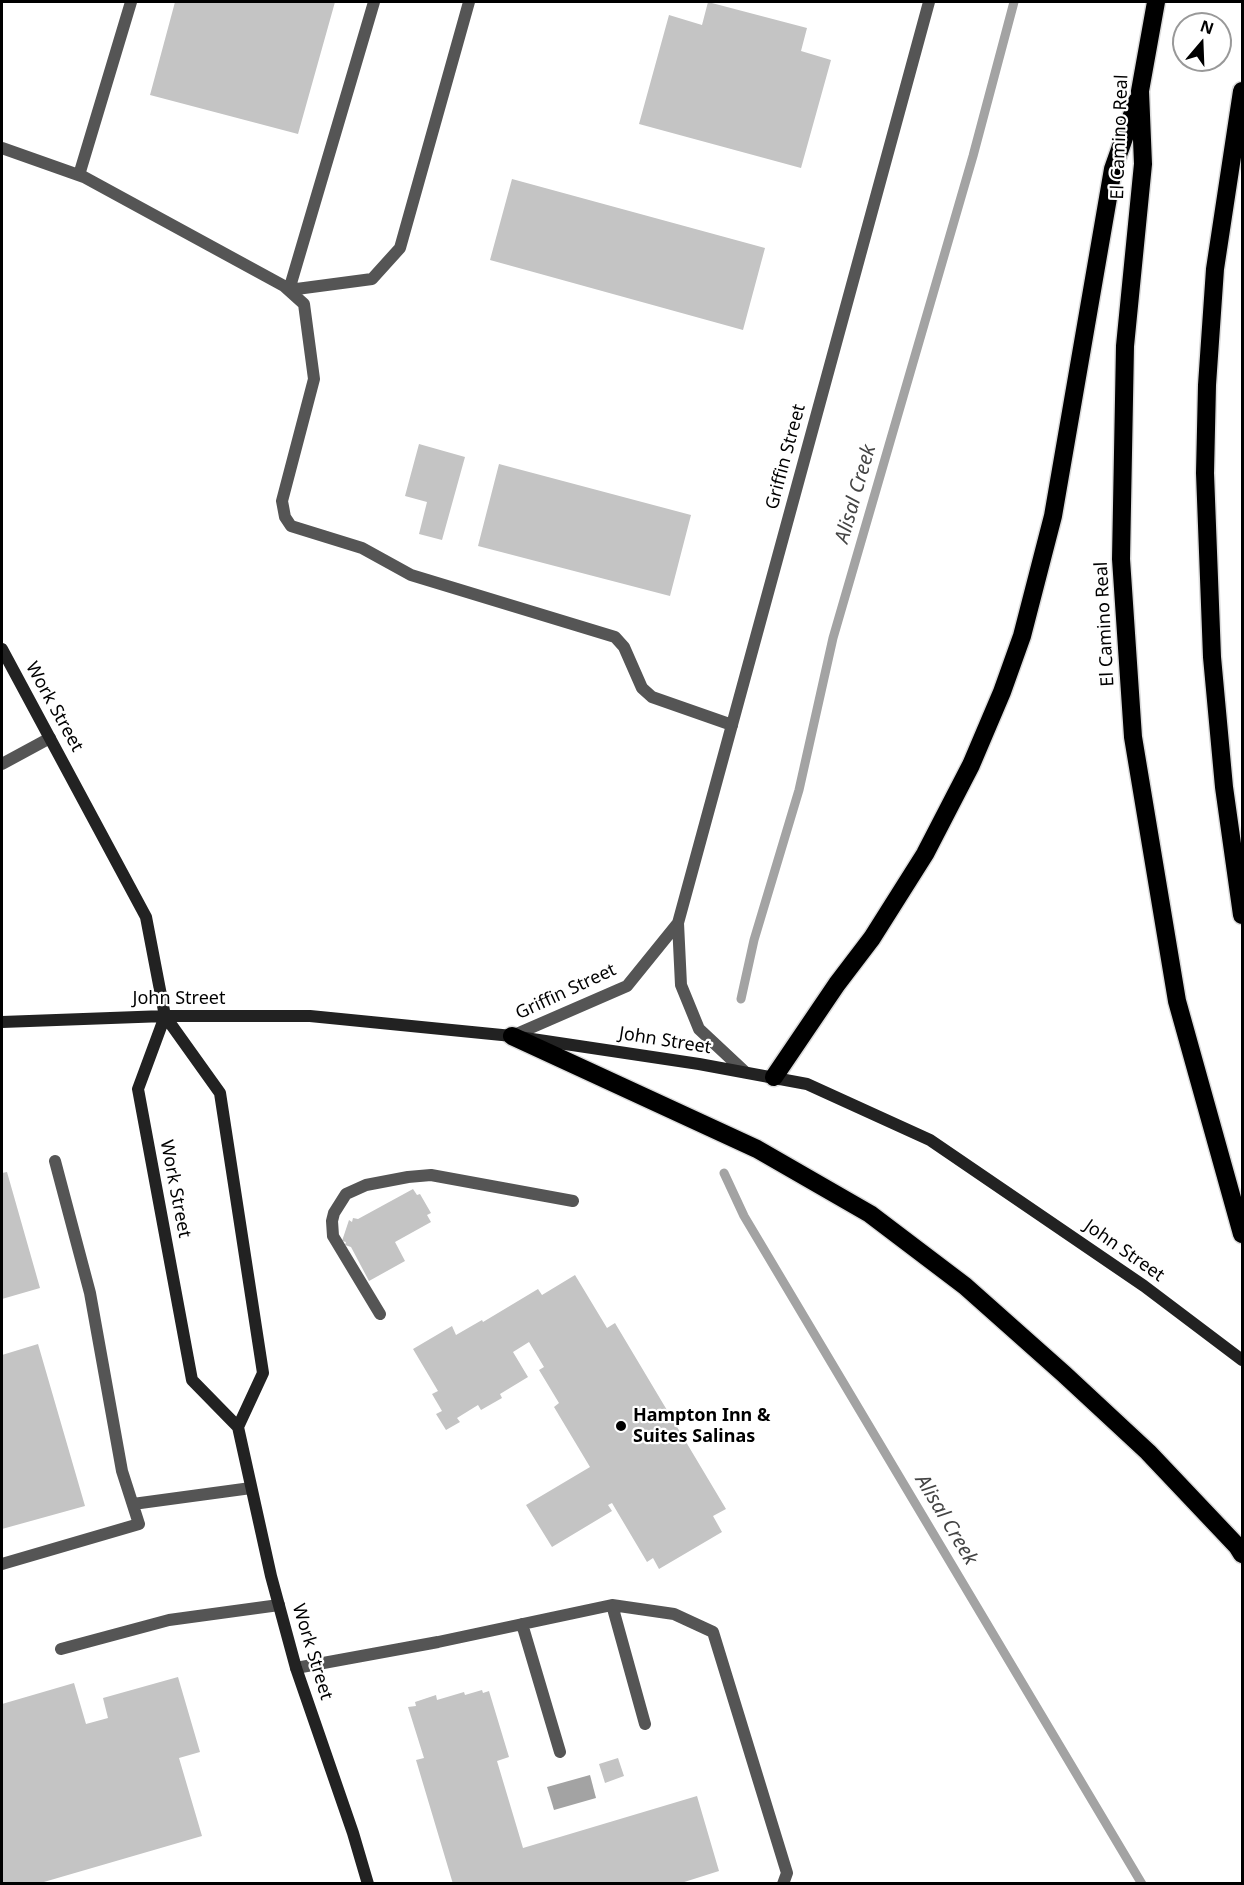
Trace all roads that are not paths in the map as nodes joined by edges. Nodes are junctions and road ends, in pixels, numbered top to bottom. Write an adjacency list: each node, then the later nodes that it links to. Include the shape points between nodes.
1 (131, 2): 9 (street)
2 (374, 2): 10 (street)
3 (469, 2): 10 (street, via 400,248 372,279)
4 (929, 2): 12 (street, Griffin Street)
5 (1156, 2): 6 (highway, El Camino Real)
6 (1140, 91): 21 (highway, via 1113,169 1053,516 1022,636 1002,692 971,765 925,854 872,938); 24 (highway, El Camino Real, via 1143,164 1125,346 1121,559 1132,737 1177,1001)
7 (1242, 97): 15 (highway, via 1215,269 1205,472 1212,657 1224,787)
8 (2, 148): 9 (street)
9 (79, 176): 10 (street)
10 (289, 290): 12 (street, via 304,304 314,379 282,501 291,526 362,548 411,575 615,637 624,647 642,688 652,698)
11 (2, 649): 13 (street, Work Street)
12 (732, 725): 16 (street, Griffin Street)
13 (50, 738): 14 (street); 17 (street, Work Street, via 146,917)
14 (2, 764)
15 (1242, 915)
16 (678, 923): 19 (street, Griffin Street, via 627,986); 20 (street, Griffin Street, via 681,985 699,1029)
17 (165, 1016): 18 (street, John Street); 19 (street, John Street, via 310,1016); 27 (street, Work Street, via 220,1093 263,1373); 27 (street, Work Street, via 138,1089 192,1380)
18 (2, 1022)
19 (512, 1036): 20 (street, John Street); 30 (highway, via 757,1149 870,1214 965,1286 1064,1374 1148,1452)
20 (745, 1071): 21 (street, John Street)
21 (774, 1077): 26 (street, John Street, via 807,1084 930,1140 1144,1286)
22 (55, 1161): 29 (street, via 90,1293 122,1471)
23 (573, 1201): 25 (street, via 431,1175 366,1185 346,1194 334,1213 333,1236)
24 (1242, 1234)
25 (381, 1314)
26 (1242, 1360)
27 (238, 1427): 28 (street, Work Street)
28 (251, 1488): 29 (street); 32 (street, Work Street)
29 (133, 1504): 31 (street, via 139,1524)
30 (1242, 1554)
31 (2, 1564)
32 (279, 1605): 35 (street, via 169,1620); 36 (street, Work Street)
33 (612, 1605): 34 (street); 37 (street); 40 (street, via 674,1614 713,1632 788,1873)
34 (522, 1624): 36 (street); 38 (street)
35 (61, 1649)
36 (296, 1668): 39 (street, Work Street)
37 (645, 1724)
38 (560, 1752)
39 (368, 1884)
40 (783, 1884)

